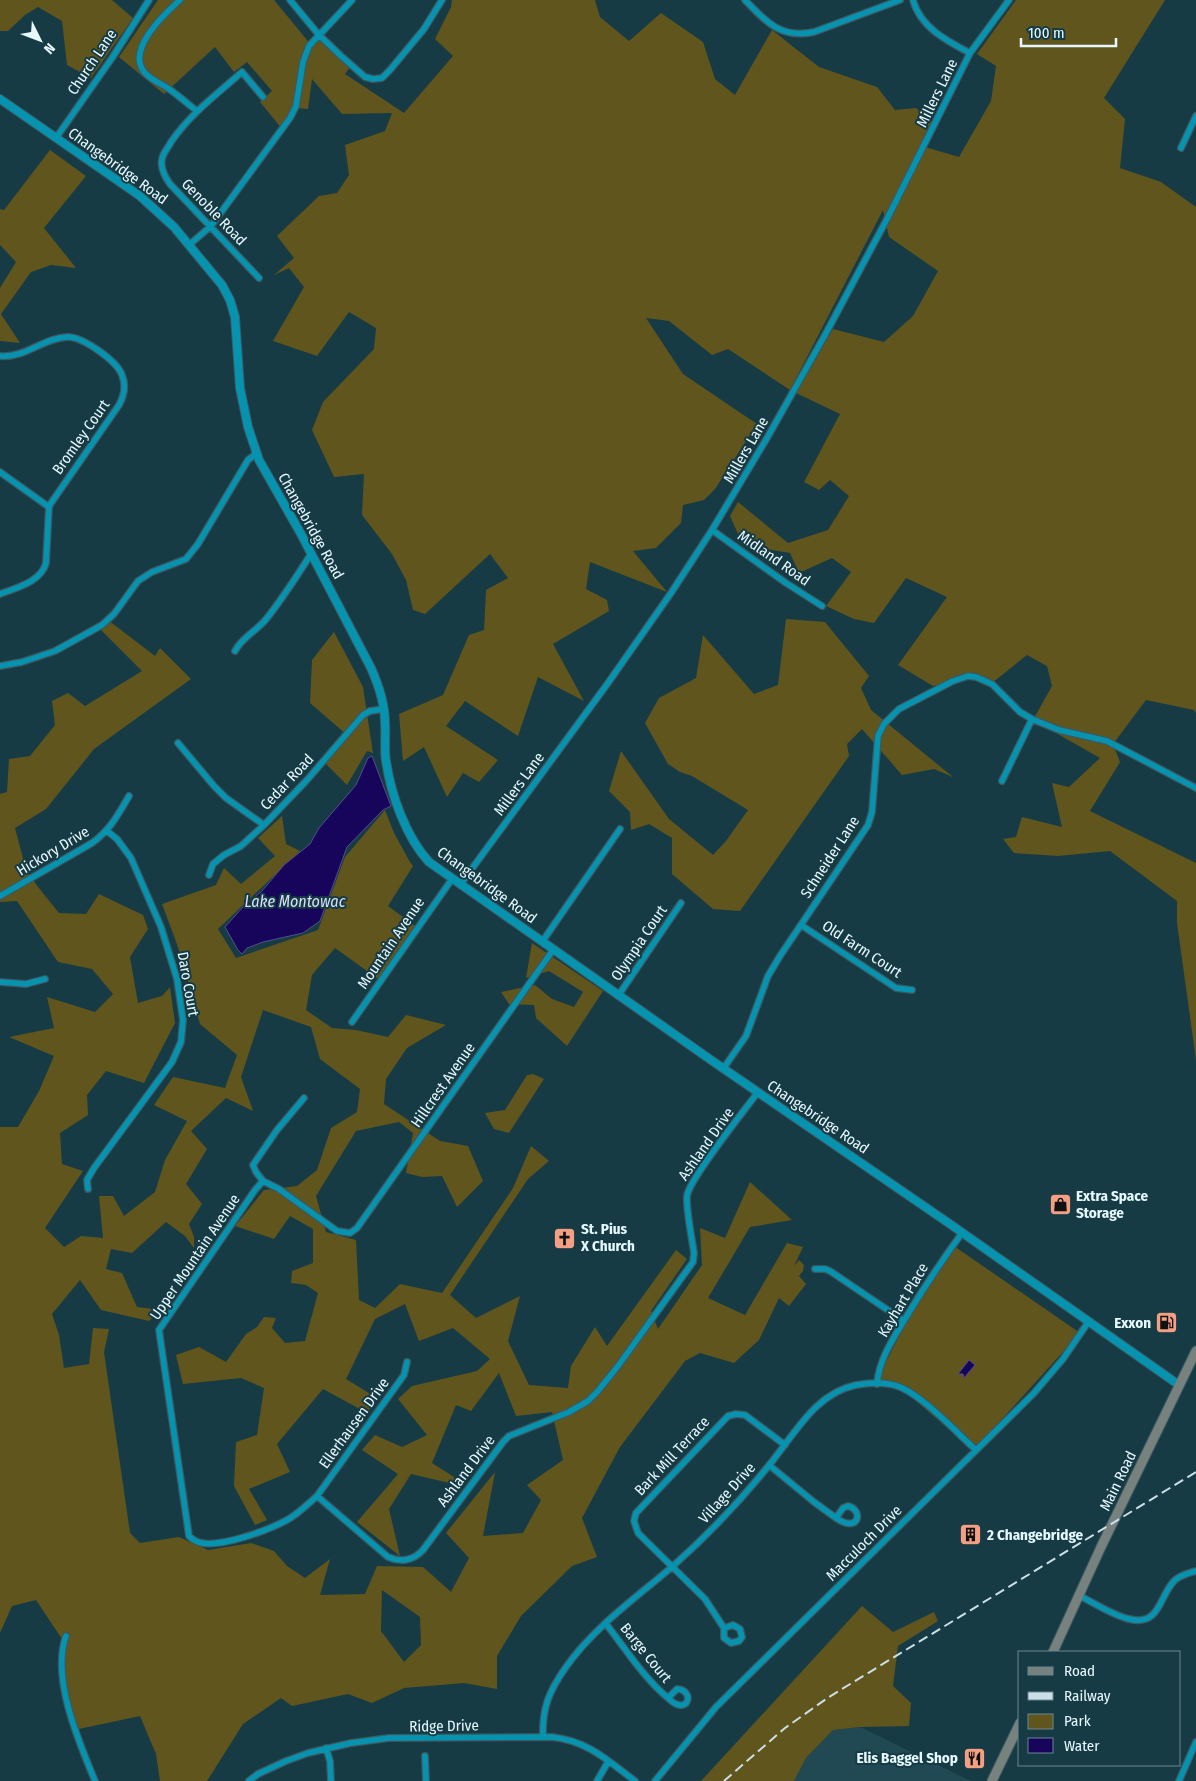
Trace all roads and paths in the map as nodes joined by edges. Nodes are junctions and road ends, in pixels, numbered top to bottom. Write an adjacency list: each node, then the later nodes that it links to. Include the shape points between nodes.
1 (149, 0): 16 (street, Church Lane)
2 (180, 0): 14 (street, via 143,44 139,60 148,76)
3 (290, 0): 10 (street)
4 (352, 0): 10 (street)
5 (442, 0): 10 (street, via 424,29 382,78 365,77)
6 (745, 0): 7 (street, via 772,26 802,34)
7 (900, 0)
8 (913, 0): 11 (street, via 931,29)
9 (1009, 0): 11 (street, Millers Lane)
10 (319, 35): 18 (street, via 306,53 295,110)
11 (970, 54): 25 (street, Millers Lane, via 825,335)
12 (263, 96): 14 (street, Genoble Road, via 242,72)
13 (0, 99): 16 (main road, Changebridge Road)
14 (197, 111): 18 (street, Genoble Road, via 165,152 162,169 170,184)
15 (1196, 116): 17 (street)
16 (56, 138): 19 (main road, Changebridge Road, via 140,196)
17 (1181, 148)
18 (211, 226): 19 (street); 20 (street, Genoble Road)
19 (189, 245): 22 (main road, Changebridge Road, via 222,285 233,308 240,388)
20 (259, 278)
21 (0, 356): 24 (street, Bromley Court, via 20,354 62,337 75,337 116,365 122,376 124,393 120,405)
22 (256, 453): 26 (main road, Changebridge Road); 30 (street, via 248,460 186,559 138,581 102,626 55,651)
23 (0, 472): 24 (street)
24 (49, 507): 27 (street, Bromley Court, via 43,571 30,582)
25 (712, 530): 28 (street, Midland Road); 42 (street, Millers Lane, via 608,683)
26 (311, 554): 29 (street, via 267,618 240,642); 31 (main road, Changebridge Road, via 371,668)
27 (0, 594)
28 (822, 606)
29 (235, 651)
30 (0, 666)
31 (384, 709): 37 (street, Cedar Road, via 370,711 359,718); 41 (main road, Changebridge Road, via 386,762 408,830 429,862)
32 (1032, 719): 34 (street); 35 (street, Schneider Lane, via 1059,730 1107,741); 45 (street, Schneider Lane, via 1020,712 992,684 972,676 952,681 899,709 884,724 878,736 872,812 868,825)
33 (178, 743): 37 (street, via 226,798)
34 (1002, 781)
35 (1196, 788)
36 (130, 796): 39 (street, Hickory Drive)
37 (264, 825): 40 (street, Cedar Road, via 241,846 213,864)
38 (620, 829): 46 (street)
39 (107, 831): 43 (street, Hickory Drive); 57 (street, Daro Court, via 131,858 161,927 177,979 183,1020 181,1042 172,1062 94,1168 87,1180)
40 (209, 875)
41 (452, 879): 42 (main road, Changebridge Road); 52 (street, Mountain Avenue)
42 (460, 885): 46 (main road, Changebridge Road)
43 (0, 896)
44 (681, 904): 51 (street, Olympia Court)
45 (801, 925): 50 (street, Old Farm Court, via 896,988); 53 (street, Schneider Lane, via 768,976 746,1036)
46 (542, 942): 47 (main road, Changebridge Road)
47 (553, 950): 51 (main road, Changebridge Road); 56 (street, Hillcrest Avenue, via 357,1228 345,1234 337,1231)
48 (45, 979): 49 (street, via 26,984)
49 (0, 982)
50 (912, 990)
51 (618, 996): 53 (main road, Changebridge Road)
52 (352, 1022)
53 (724, 1069): 54 (main road, Changebridge Road)
54 (758, 1092): 58 (main road, Changebridge Road); 69 (street, Ashland Drive, via 688,1189 693,1262 618,1366 588,1401 509,1436 423,1550 409,1559 388,1557)
55 (304, 1098): 56 (street, via 253,1165)
56 (264, 1181): 69 (street, Upper Mountain Avenue, via 159,1330 189,1536 204,1544 236,1540 288,1519)
57 (88, 1189)
58 (962, 1233): 60 (street, Kayhart Place); 61 (main road, Changebridge Road)
59 (815, 1269): 60 (street, via 830,1271)
60 (904, 1321): 64 (street, Kayhart Place, via 880,1365)
61 (1089, 1321): 65 (main road, Changebridge Road); 67 (street, Macculoch Drive, via 1050,1376)
62 (1196, 1351): 65 (main road, Main Road)
63 (407, 1362): 69 (street, Ellerhausen Drive, via 404,1375)
64 (877, 1384): 66 (street, Village Drive, via 861,1384 828,1395); 67 (street, Village Drive, via 896,1385 913,1394)
65 (1179, 1385): 73 (main road, Main Road)
66 (785, 1445): 68 (street, Village Drive); 71 (street, Bark Mill Terrace, via 745,1415 732,1414 644,1503 636,1513 636,1530)
67 (976, 1450): 91 (street, Macculoch Drive, via 716,1707)
68 (769, 1465): 70 (street); 71 (street, Village Drive, via 713,1528)
69 (317, 1496)
70 (836, 1518)
71 (673, 1566): 74 (street, Village Drive); 75 (street, Bark Mill Terrace, via 711,1605)
72 (1196, 1571): 73 (street, via 1175,1580 1157,1612 1144,1619 1122,1616)
73 (1080, 1596): 77 (main road, Main Road)
74 (606, 1624): 78 (street, Barge Court); 80 (street, Village Drive, via 574,1656 556,1681 545,1705)
75 (724, 1628)
76 (66, 1636): 85 (street, via 61,1650 67,1697 77,1735)
77 (1054, 1651)
78 (668, 1698)
79 (1018, 1728): 92 (main road)
80 (543, 1737): 82 (street, Ridge Drive, via 389,1738); 84 (street, Ridge Drive, via 581,1744)
81 (1196, 1742): 93 (street)
82 (326, 1748): 86 (street, Ridge Drive, via 270,1768); 87 (street)
83 (425, 1756): 88 (street, Ridge Drive)
84 (608, 1762): 89 (street); 90 (street, Ridge Drive)
85 (95, 1781)
86 (249, 1781)
87 (332, 1781)
88 (426, 1781)
89 (597, 1781)
90 (635, 1781)
91 (655, 1781)
92 (992, 1781)
93 (1179, 1781)

